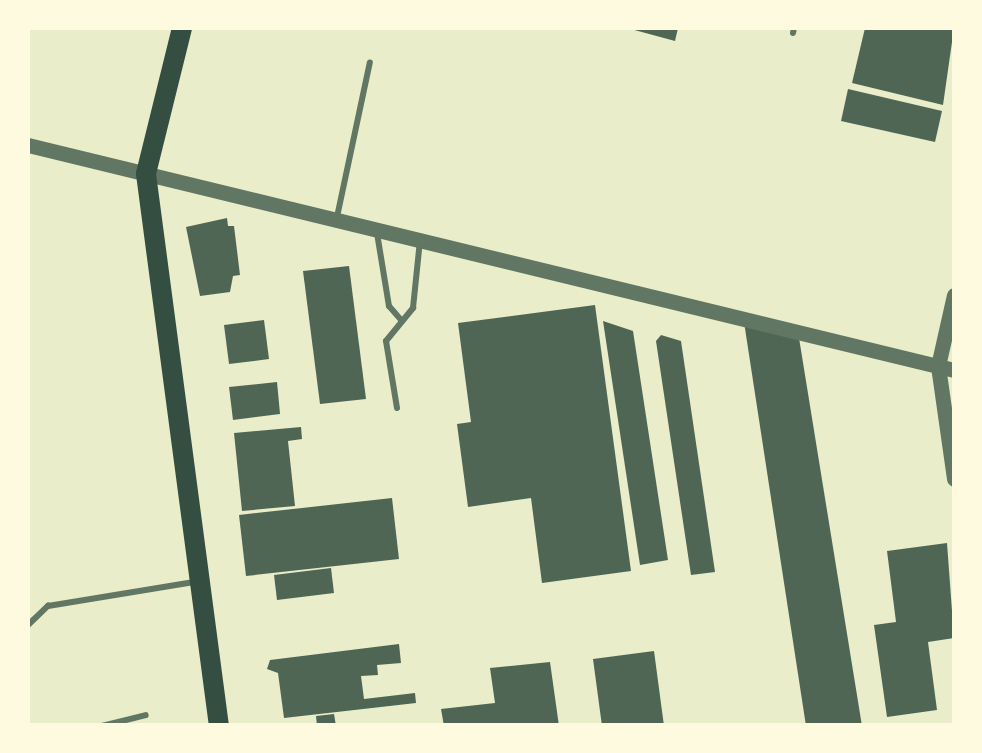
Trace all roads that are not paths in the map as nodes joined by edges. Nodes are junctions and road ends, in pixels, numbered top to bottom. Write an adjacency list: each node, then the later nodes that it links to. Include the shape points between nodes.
1 (182, 28): 4 (main road)
2 (370, 62): 5 (lane)
3 (28, 145): 4 (street)
4 (146, 174): 5 (street); 14 (main road)
5 (337, 220): 6 (street)
6 (376, 229): 7 (street); 9 (lane, via 386,296)
7 (420, 240): 9 (lane, via 413,308); 10 (street)
8 (954, 295): 10 (street)
9 (402, 321): 12 (lane, via 386,341)
10 (938, 366): 11 (street); 13 (street)
11 (954, 370)
12 (396, 408)
13 (954, 478)
14 (200, 581): 15 (lane, via 48,606); 18 (main road)
15 (28, 626)
16 (146, 716): 17 (lane)
17 (102, 726)
18 (219, 726)

